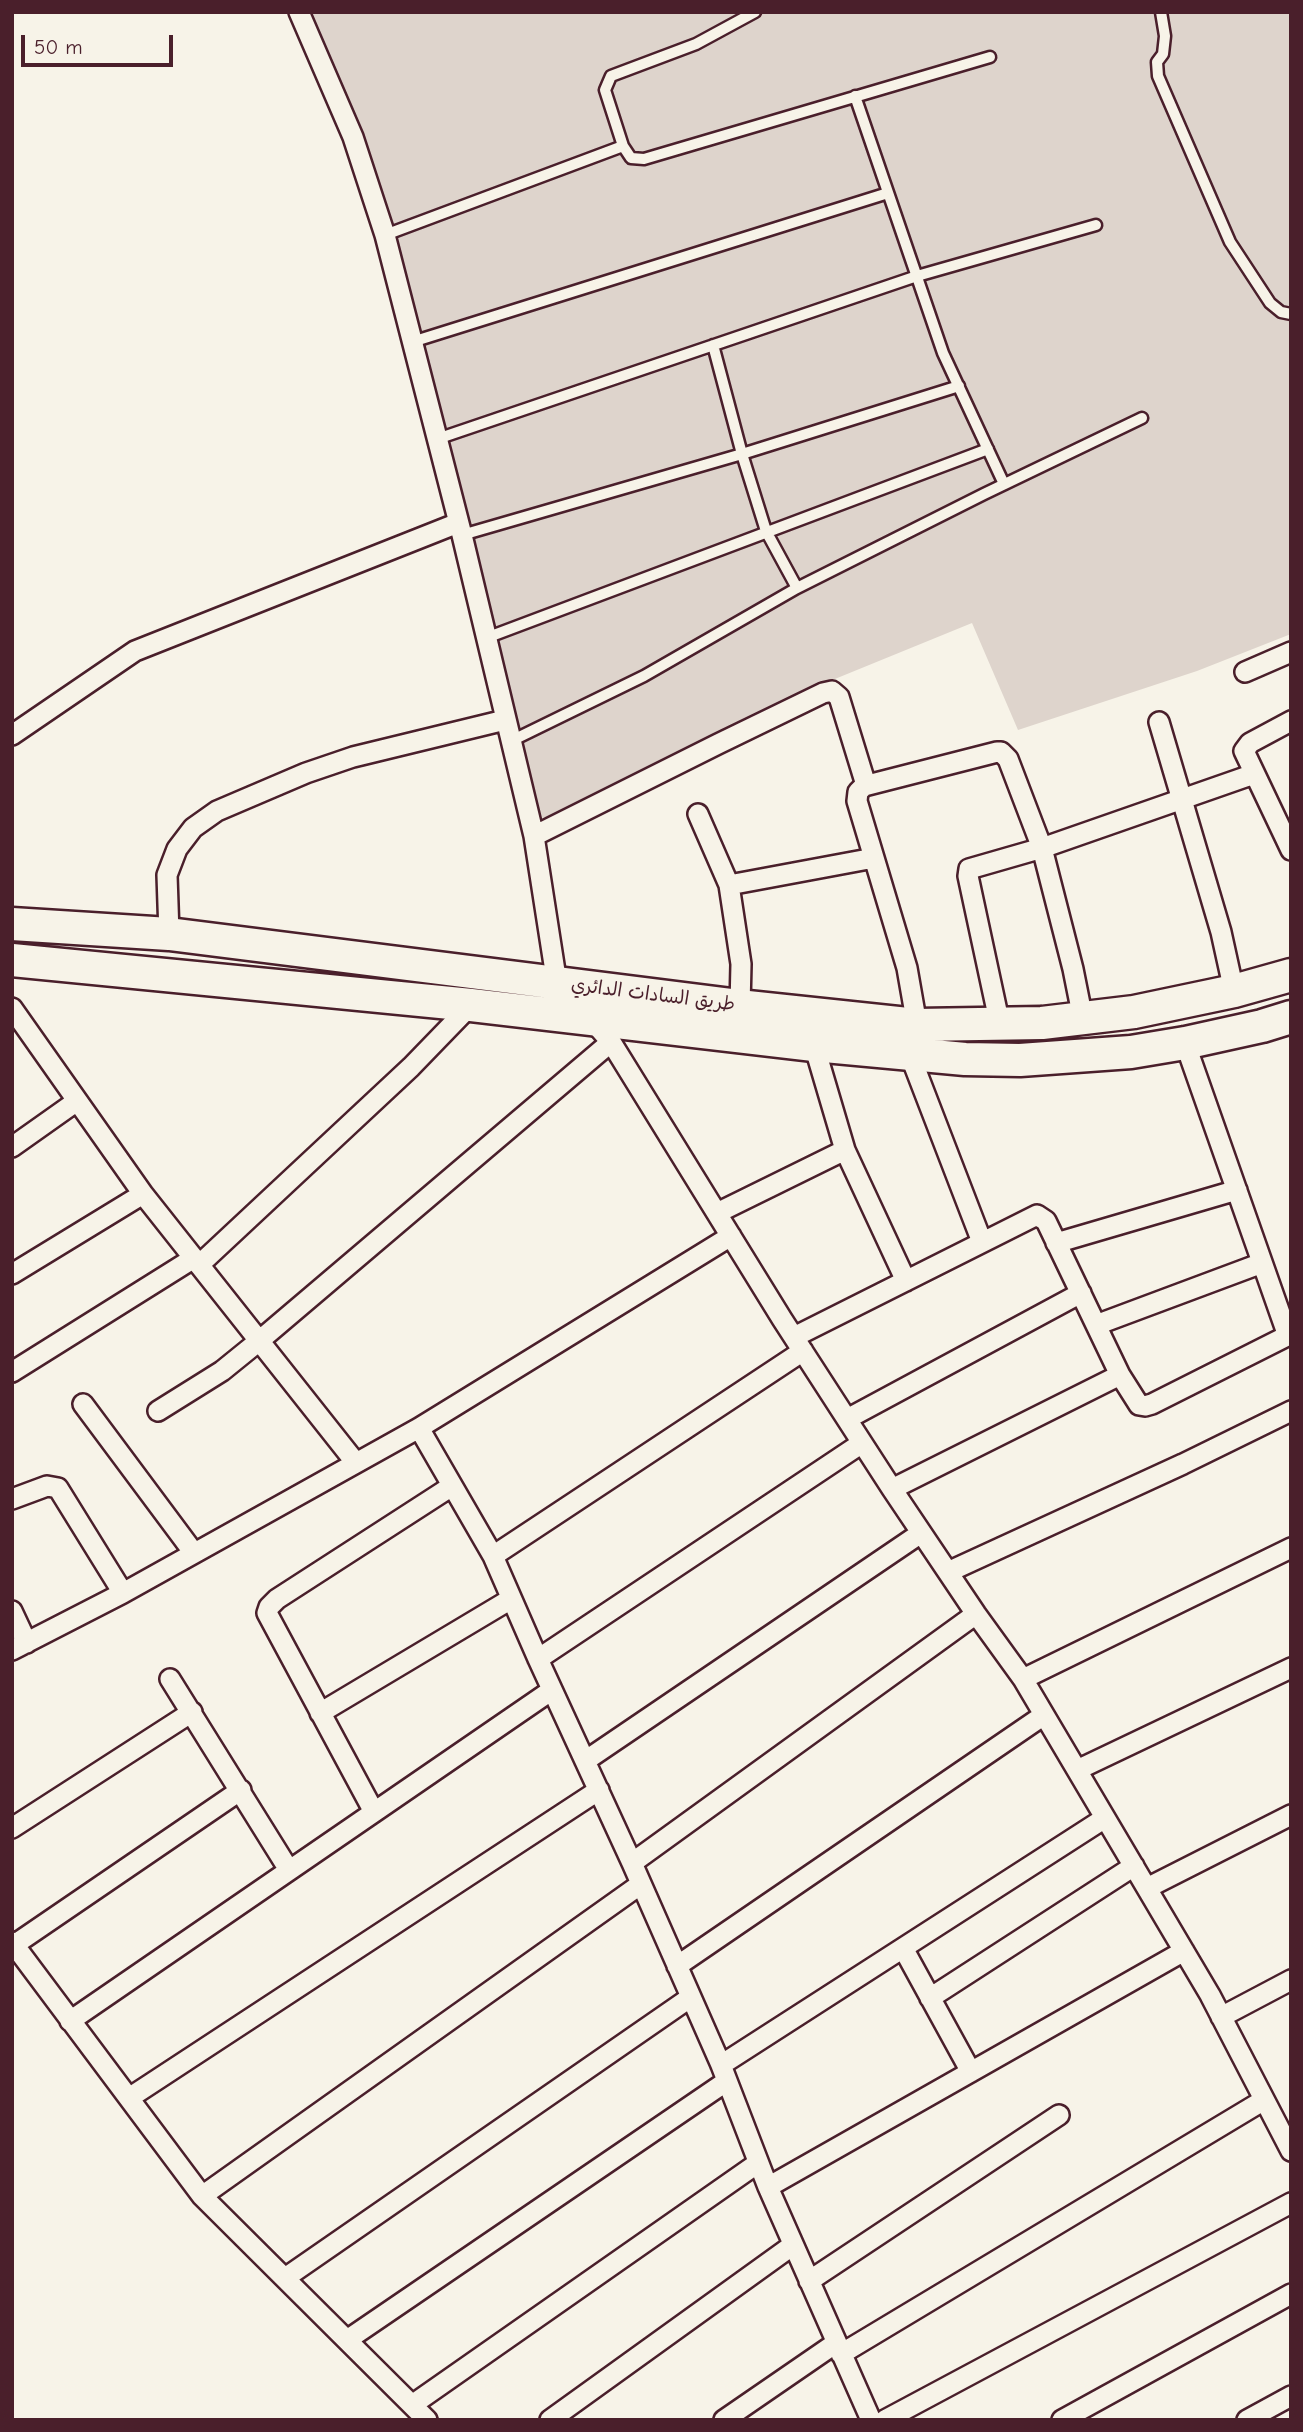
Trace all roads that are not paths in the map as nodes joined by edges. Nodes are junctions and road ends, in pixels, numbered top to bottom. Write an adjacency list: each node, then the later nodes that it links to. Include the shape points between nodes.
1 (299, 12): 9 (street, via 353,137)
2 (755, 12): 6 (lane, via 696,44 611,76 605,90)
3 (1161, 12): 11 (lane, via 1165,36 1158,76 1230,242 1270,303)
4 (990, 57): 5 (lane)
5 (855, 96): 6 (lane, via 644,159 631,158); 7 (lane)
6 (623, 145): 9 (lane)
7 (888, 193): 10 (lane); 12 (lane)
8 (1096, 225): 10 (lane)
9 (385, 235): 12 (street)
10 (916, 276): 13 (lane); 14 (lane)
11 (1291, 314)
12 (412, 342): 16 (street)
13 (713, 345): 16 (lane); 18 (lane)
14 (959, 386): 17 (lane); 18 (lane)
15 (1142, 418): 19 (lane)
16 (436, 439): 20 (street)
17 (988, 449): 19 (lane); 21 (lane)
18 (742, 454): 20 (lane); 21 (lane)
19 (1004, 484): 22 (lane)
20 (460, 529): 23 (street); 29 (street, via 135,651)
21 (766, 531): 22 (lane); 23 (lane)
22 (797, 588): 30 (lane, via 643,676)
23 (486, 638): 26 (street)
24 (1291, 652): 25 (street)
25 (1245, 672)
26 (505, 720): 30 (street); 41 (street, via 353,757 217,811 193,828 177,849 167,876)
27 (1291, 721): 31 (street, via 1246,746 1245,757)
28 (1159, 722): 33 (street)
29 (12, 735)
30 (510, 741): 35 (street)
31 (1254, 774): 33 (street); 37 (street)
32 (866, 785): 35 (street, via 839,697 832,691); 36 (street, via 1002,752); 38 (street, via 857,800)
33 (1182, 799): 36 (street); 47 (street)
34 (698, 814): 39 (street)
35 (534, 836): 46 (street)
36 (1042, 848): 52 (street); 54 (street, via 969,869)
37 (1291, 850)
38 (874, 858): 39 (street); 53 (street, via 908,968)
39 (729, 885): 49 (street, via 741,964)
40 (12, 924): 41 (highway, طريق السادات الدائري)
41 (169, 934): 42 (highway, طريق السادات الدائري)
42 (218, 940): 45 (highway, via 203,954 203,968); 46 (highway, طريق السادات الدائري)
43 (12, 960): 45 (highway, طريق السادات الدائري)
44 (1291, 975): 47 (highway, طريق السادات الدائري)
45 (212, 980): 48 (highway, طريق السادات الدائري)
46 (557, 984): 49 (highway, طريق السادات الدائري)
47 (1234, 991): 52 (highway, طريق السادات الدائري)
48 (471, 1005): 55 (highway, طريق السادات الدائري); 68 (street, via 411,1067)
49 (740, 1006): 53 (highway, طريق السادات الدائري)
50 (12, 1008): 59 (street)
51 (1291, 1017): 56 (highway, طريق السادات الدائري)
52 (1083, 1019): 54 (highway, طريق السادات الدائري)
53 (917, 1025): 54 (highway, طريق السادات الدائري)
54 (1000, 1025)
55 (601, 1031): 57 (highway, طريق السادات الدائري); 64 (street); 75 (street)
56 (1185, 1043): 58 (highway, طريق السادات الدائري, via 1076,1058); 62 (street)
57 (814, 1045): 58 (highway, طريق السادات الدائري); 61 (street)
58 (910, 1055): 66 (street)
59 (77, 1101): 60 (street); 63 (street)
60 (12, 1147)
61 (845, 1150): 64 (street); 71 (street)
62 (1237, 1190): 67 (street); 69 (street)
63 (143, 1194): 68 (street); 70 (street)
64 (717, 1213): 65 (street)
65 (731, 1236): 76 (street); 83 (street)
66 (982, 1242): 67 (street, via 1037,1216 1046,1221); 71 (street)
67 (1056, 1243): 72 (street)
68 (196, 1262): 75 (street); 77 (street)
69 (1262, 1263): 73 (street); 74 (street)
70 (12, 1273)
71 (906, 1281): 76 (street)
72 (1081, 1293): 73 (street); 82 (street)
73 (1096, 1325): 78 (street)
74 (1289, 1335): 78 (street, via 1145,1406 1136,1402)
75 (259, 1341): 80 (street, via 222,1371); 85 (street)
76 (798, 1344): 82 (street); 92 (street)
77 (12, 1372)
78 (1120, 1376): 87 (street)
79 (83, 1404): 91 (street)
80 (158, 1411)
81 (1291, 1411): 93 (street)
82 (847, 1419): 84 (street)
83 (419, 1428): 85 (street); 86 (street)
84 (862, 1443): 87 (street); 99 (street)
85 (356, 1464): 91 (street)
86 (452, 1486): 92 (street); 105 (street, via 269,1607 268,1617)
87 (892, 1489): 89 (street)
88 (12, 1499): 94 (street, via 47,1486 58,1488)
89 (921, 1533): 93 (street); 107 (street)
90 (1291, 1548): 102 (street)
91 (194, 1553): 94 (street)
92 (492, 1556): 95 (street)
93 (948, 1572): 97 (street)
94 (124, 1593): 98 (street)
95 (511, 1599): 99 (street); 105 (street)
96 (12, 1611): 98 (street)
97 (976, 1614): 102 (street); 115 (street)
98 (20, 1646)
99 (538, 1659): 103 (street)
100 (1291, 1668): 108 (street)
101 (170, 1679): 104 (street)
102 (1023, 1679): 106 (street)
103 (552, 1690): 107 (street); 111 (street)
104 (192, 1712): 109 (street); 114 (street)
105 (320, 1713): 111 (street)
106 (1044, 1715): 108 (street); 123 (street)
107 (585, 1761): 110 (street)
108 (1077, 1770): 113 (street)
109 (241, 1790): 117 (street); 120 (street)
110 (599, 1790): 115 (street); 131 (street)
111 (374, 1812): 117 (street)
112 (1291, 1815): 119 (street)
113 (1105, 1818): 116 (street); 121 (street)
114 (12, 1828)
115 (632, 1863): 118 (street)
116 (1134, 1866): 119 (street); 126 (street)
117 (289, 1870): 128 (street)
118 (641, 1884): 123 (street); 138 (street)
119 (1147, 1888): 122 (street)
120 (13, 1944): 128 (street)
121 (903, 1948): 126 (street); 130 (street)
122 (1184, 1951): 127 (street); 129 (street)
123 (677, 1966): 125 (street)
124 (1291, 1980): 127 (street)
125 (691, 1997): 130 (street); 141 (street)
126 (930, 1998): 129 (street)
127 (1221, 2017): 132 (street)
128 (70, 2021): 131 (street)
129 (971, 2072): 137 (street)
130 (724, 2073): 136 (street); 144 (street)
131 (129, 2098): 138 (street)
132 (1264, 2100): 134 (street); 145 (street)
133 (1059, 2115): 142 (street)
134 (1284, 2120): 135 (street)
135 (1291, 2151)
136 (758, 2163): 137 (street); 147 (street)
137 (768, 2188): 140 (street)
138 (202, 2196): 141 (street)
139 (1291, 2203): 152 (street)
140 (793, 2245): 142 (street); 149 (street)
141 (285, 2278): 144 (street)
142 (809, 2281): 145 (street)
143 (1291, 2294): 153 (street)
144 (347, 2340): 147 (street)
145 (838, 2348): 150 (street); 151 (street)
146 (1291, 2396): 154 (street)
147 (412, 2405): 148 (street)
148 (427, 2420)
149 (550, 2420)
150 (724, 2420)
151 (871, 2420)
152 (886, 2420)
153 (1062, 2420)
154 (1247, 2420)

